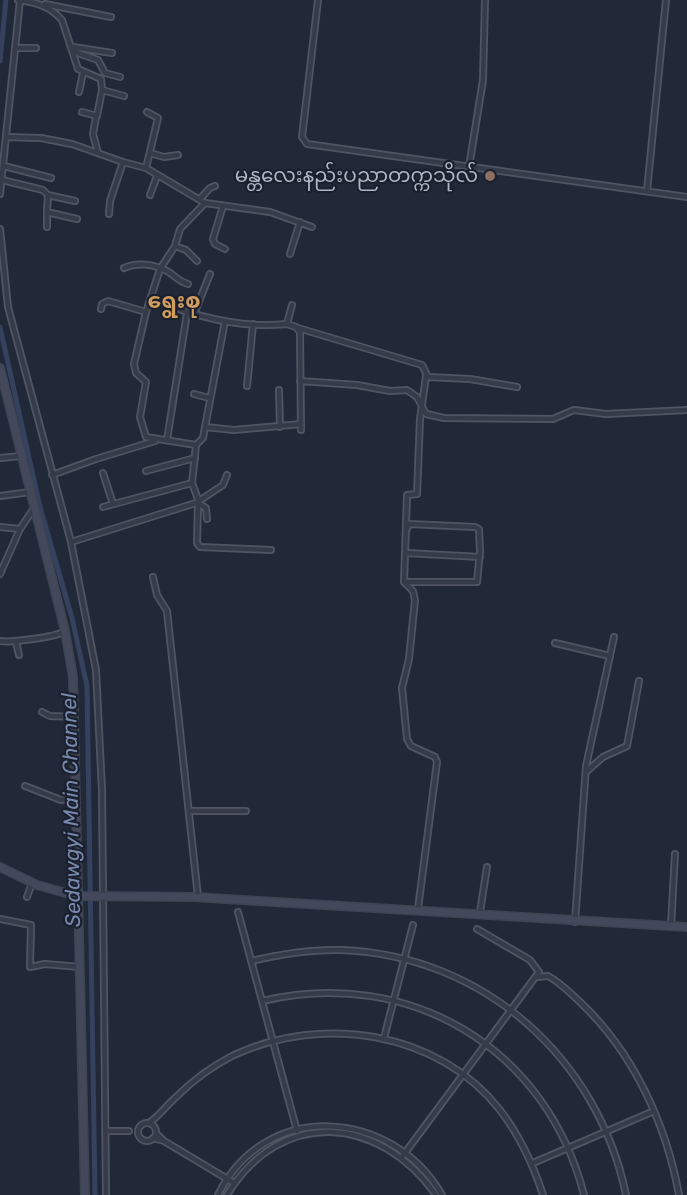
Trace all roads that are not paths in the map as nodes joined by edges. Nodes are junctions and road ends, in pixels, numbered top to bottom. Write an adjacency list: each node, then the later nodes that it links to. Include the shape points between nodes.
1 (19, 0): 5 (street); 8 (street)
2 (318, 0): 25 (street, via 303,141)
3 (485, 0): 25 (street, via 483,80)
4 (666, 0): 31 (street)
5 (39, 3): 6 (street); 7 (street, via 62,20)
6 (111, 17)
7 (71, 44): 10 (street); 11 (street, via 78,69); 12 (street, via 75,52 100,62 105,73)
8 (15, 48): 9 (street); 19 (street)
9 (36, 48)
10 (112, 54)
11 (83, 73): 13 (street, via 99,77); 14 (street)
12 (120, 77)
13 (102, 90): 15 (street); 18 (street)
14 (79, 92)
15 (124, 96)
16 (82, 112): 18 (street)
17 (147, 112): 21 (street, via 159,118)
18 (96, 117): 20 (street, via 93,134)
19 (6, 137): 20 (street, via 41,138); 24 (street)
20 (98, 153): 23 (street)
21 (150, 153): 22 (street); 26 (street)
22 (177, 155)
23 (123, 162): 26 (street); 41 (street)
24 (4, 166): 28 (street); 29 (street)
25 (469, 167): 31 (street)
26 (146, 168): 27 (street)
27 (157, 176): 34 (street); 36 (street)
28 (51, 178)
29 (2, 180): 32 (street); 33 (street, via 43,190)
30 (215, 186): 36 (street)
31 (647, 191): 35 (street)
32 (0, 194)
33 (48, 195): 37 (street); 40 (street)
34 (150, 195)
35 (687, 197)
36 (200, 199): 38 (street)
37 (75, 201)
38 (205, 203): 39 (street); 47 (street, via 180,229)
39 (223, 206): 43 (street); 48 (street, via 213,239)
40 (47, 212): 42 (street); 44 (street)
41 (109, 214)
42 (77, 219)
43 (300, 222): 45 (street); 49 (street)
44 (47, 226)
45 (312, 227)
46 (0, 229): 85 (street, via 8,308)
47 (175, 246): 50 (street); 52 (street)
48 (225, 249)
49 (290, 254)
50 (197, 261)
51 (124, 268): 52 (street, via 141,264)
52 (160, 269): 54 (street); 55 (street)
53 (210, 274): 60 (street)
54 (188, 284)
55 (150, 299): 58 (street); 59 (street)
56 (292, 305): 63 (street)
57 (101, 309): 58 (street, via 108,302)
58 (146, 312): 78 (street, via 134,364 146,382 140,417 143,432)
59 (187, 313): 60 (street); 77 (street)
60 (194, 314): 61 (street)
61 (225, 321): 62 (street); 72 (street)
62 (253, 324): 63 (street); 68 (street)
63 (287, 324): 64 (street)
64 (298, 328): 66 (street, via 422,365); 67 (street)
65 (0, 368): 80 (street)
66 (426, 376): 69 (street); 74 (street)
67 (300, 381): 74 (street, via 407,390 417,397); 76 (street, via 301,427)
68 (247, 386)
69 (517, 387)
70 (279, 390): 76 (street)
71 (194, 394): 72 (street)
72 (209, 398): 75 (street)
73 (687, 410): 74 (street, via 615,414 574,410 558,418 536,419 444,418)
74 (422, 411): 97 (street, via 417,494 407,495)
75 (205, 427): 76 (street); 79 (street, via 203,438)
76 (280, 428)
77 (167, 440): 78 (street); 79 (street)
78 (156, 441): 85 (street)
79 (196, 445): 82 (street)
80 (21, 456): 81 (street); 88 (street)
81 (0, 458)
82 (195, 458): 83 (street); 87 (street)
83 (146, 471)
84 (103, 473): 91 (street)
85 (52, 475): 98 (street)
86 (227, 475): 90 (street, via 224,485)
87 (192, 483): 90 (street); 91 (street)
88 (30, 492): 89 (street); 93 (street)
89 (0, 496)
90 (198, 502): 94 (street, via 206,508); 98 (street); 99 (street, via 200,547)
91 (113, 504): 92 (street)
92 (103, 507)
93 (34, 508): 96 (street); 105 (street)
94 (207, 519)
95 (0, 527): 96 (street)
96 (20, 529): 102 (street)
97 (407, 529): 100 (street); 101 (street, via 409,524 477,528)
98 (71, 542): 125 (street, via 96,670 102,790)
99 (271, 550)
100 (406, 553): 101 (street); 104 (street)
101 (480, 557): 104 (street, via 477,582)
102 (0, 574)
103 (153, 577): 118 (street, via 157,595 167,611)
104 (404, 582): 128 (street, via 415,600 402,688 407,739 411,746 435,757 437,762)
105 (65, 631): 108 (street, via 49,638 32,637); 114 (street, via 73,677)
106 (614, 637): 111 (street)
107 (0, 641): 108 (street)
108 (16, 642): 110 (street)
109 (555, 643): 111 (street)
110 (19, 655)
111 (610, 656): 115 (street)
112 (639, 681): 115 (street, via 627,746 603,756)
113 (42, 712): 114 (street)
114 (74, 717): 117 (street)
115 (586, 772): 132 (street)
116 (25, 786): 117 (street, via 61,800)
117 (76, 799): 124 (street)
118 (189, 811): 119 (street); 127 (street)
119 (246, 811)
120 (675, 854): 134 (street)
121 (0, 867): 123 (street)
122 (487, 867): 130 (street)
123 (32, 883): 124 (street); 126 (street)
124 (81, 895): 125 (street); 138 (street)
125 (101, 895): 127 (street); 150 (street)
126 (27, 897)
127 (198, 897): 128 (street)
128 (418, 909): 130 (street)
129 (238, 912): 137 (street)
130 (480, 912): 132 (street)
131 (0, 919): 138 (street, via 31,925 30,967)
132 (575, 922): 134 (street)
133 (412, 925): 142 (street)
134 (671, 926): 135 (street)
135 (687, 927)
136 (477, 929): 139 (street, via 535,964)
137 (251, 960): 140 (street); 141 (street, via 311,950 395,957 456,978)
138 (80, 967): 158 (street)
139 (537, 977): 141 (street); 146 (street, via 555,979 599,1021 629,1063)
140 (262, 1001): 143 (street); 144 (street, via 323,992 393,1000 434,1013)
141 (513, 1010): 144 (street); 166 (street, via 550,1045 581,1084 616,1152)
142 (384, 1038): 143 (street, via 333,1032); 145 (street, via 427,1054)
143 (273, 1040): 147 (street, via 206,1072); 149 (street)
144 (487, 1044): 145 (street); 165 (street, via 522,1076 548,1110 570,1148)
145 (464, 1075): 154 (street); 155 (street, via 498,1108)
146 (654, 1111): 155 (street); 167 (street)
147 (158, 1116): 148 (street); 152 (street)
148 (149, 1123): 151 (street); 152 (street)
149 (297, 1130): 153 (street); 154 (street, via 337,1126 363,1130); 156 (street, via 248,1156)
150 (106, 1131): 151 (street); 159 (street)
151 (139, 1131): 152 (street, via 144,1140)
152 (155, 1133): 156 (street)
153 (298, 1136): 154 (street, via 331,1132 356,1135); 157 (street, via 257,1158)
154 (404, 1154): 162 (street); 163 (street, via 429,1174)
155 (533, 1163): 164 (street)
156 (228, 1180): 157 (street); 160 (street)
157 (234, 1183): 161 (street)
158 (85, 1195)
159 (106, 1195)
160 (218, 1195)
161 (227, 1195)
162 (436, 1195)
163 (442, 1195)
164 (543, 1195)
165 (584, 1195)
166 (626, 1195)
167 (679, 1195)

